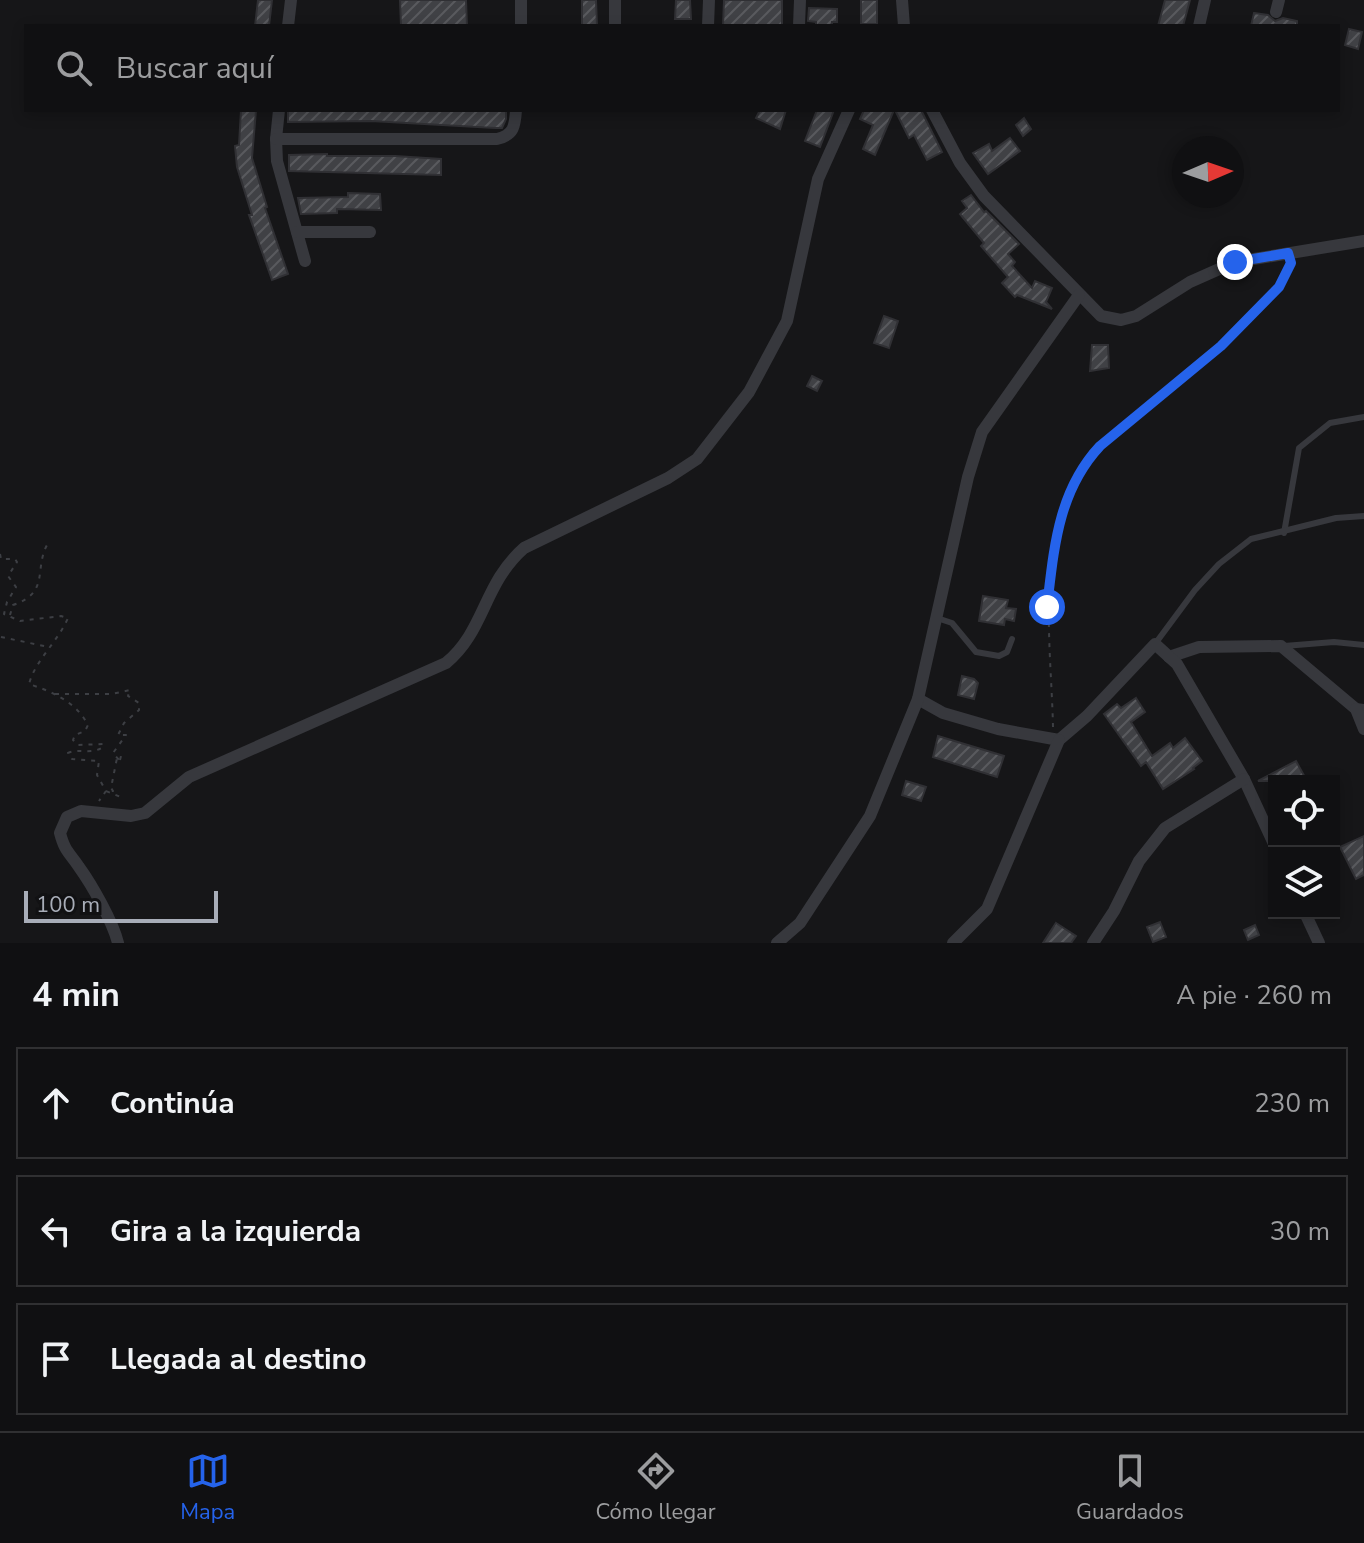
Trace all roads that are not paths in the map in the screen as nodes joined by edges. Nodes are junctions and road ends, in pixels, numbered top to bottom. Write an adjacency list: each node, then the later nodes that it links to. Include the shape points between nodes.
1 (291, 0): 8 (street)
2 (521, 0): 9 (street)
3 (615, 0): 10 (street)
4 (709, 0): 11 (street)
5 (800, 0): 12 (street)
6 (902, 0): 13 (street)
7 (1205, 0): 14 (street)
8 (288, 24)
9 (521, 24)
10 (615, 24)
11 (708, 24)
12 (799, 24)
13 (904, 24)
14 (1199, 24)
15 (279, 112): 19 (street)
16 (516, 112): 19 (street, via 512,131 497,139)
17 (848, 112): 41 (street, via 818,179 787,321 749,392 697,459 524,548 492,586 463,649 446,663 189,777 145,813 81,811 67,817 60,833 65,852 90,885)
18 (933, 112): 24 (street, via 984,196)
19 (276, 139): 20 (street)
20 (297, 232): 21 (street); 23 (street)
21 (370, 232)
22 (1364, 241): 24 (street, via 1235,262 1121,320 1101,316)
23 (305, 261)
24 (1079, 295): 28 (street, via 982,432)
25 (1364, 417): 27 (lane, via 1330,423 1299,448)
26 (1364, 516): 27 (lane)
27 (1284, 533): 30 (lane, via 1251,539 1219,564)
28 (935, 617): 29 (lane, via 952,623 976,652 999,656); 34 (street)
29 (1012, 639)
30 (1155, 644): 33 (street); 37 (street, via 1087,716)
31 (1364, 645): 32 (lane)
32 (1281, 646): 33 (street, via 1199,647); 35 (street)
33 (1169, 657): 38 (street)
34 (918, 699): 37 (street, via 943,713 998,729); 42 (street, via 870,816 800,923)
35 (1360, 710): 36 (street)
36 (1364, 729)
37 (1056, 739): 43 (street, via 987,909)
38 (1244, 779): 39 (street); 44 (street, via 1165,828 1139,861)
39 (1268, 831)
40 (1308, 919): 45 (street)
41 (118, 943)
42 (777, 943)
43 (953, 943)
44 (1093, 943)
45 (1319, 943)

